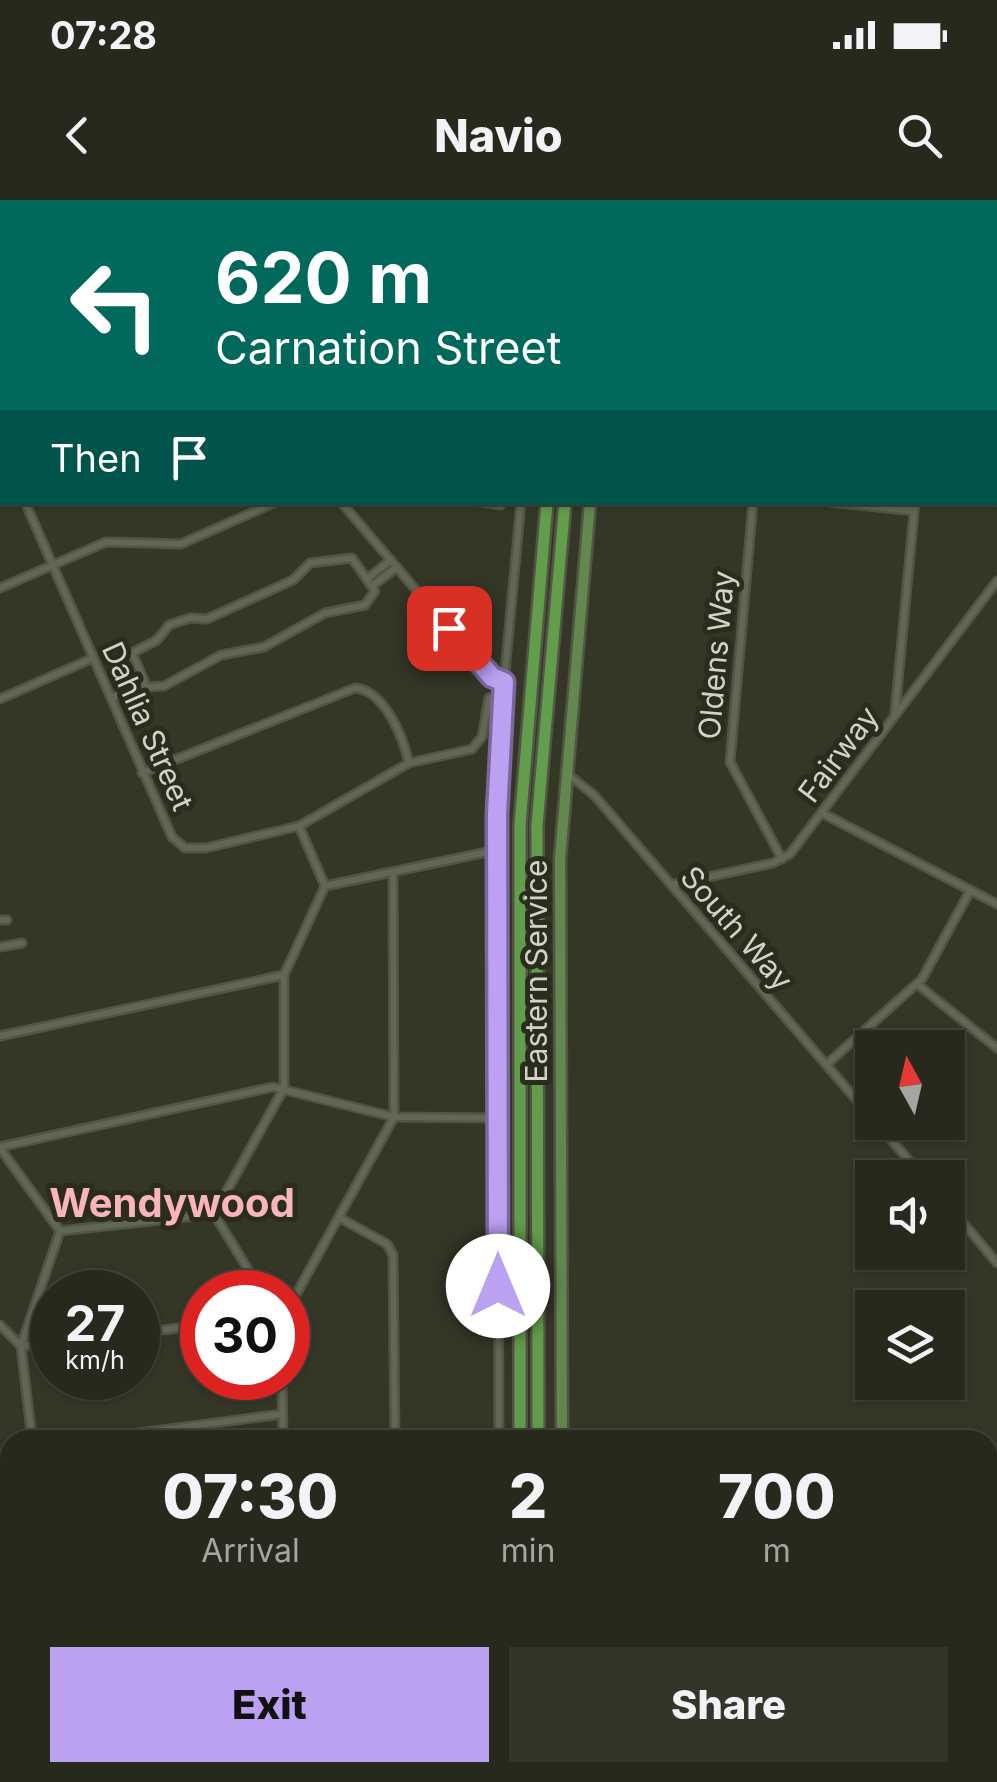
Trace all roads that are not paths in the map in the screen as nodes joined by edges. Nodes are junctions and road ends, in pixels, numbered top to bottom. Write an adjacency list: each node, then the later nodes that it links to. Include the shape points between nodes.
1 (26, 505): 12 (street, Dahlia Street)
2 (269, 505): 12 (street, via 181,544 108,542)
3 (343, 505): 11 (street)
4 (521, 505): 19 (street)
5 (547, 505): 68 (highway, via 520,826)
6 (565, 505): 69 (highway, via 537,825)
7 (590, 505): 27 (main road, Eastern Service)
8 (752, 505): 31 (street, Oldens Way, via 730,757)
9 (880, 505): 10 (street)
10 (914, 507): 24 (street)
11 (394, 564): 14 (street); 19 (street, via 492,677)
12 (53, 565): 15 (street); 18 (street, Dahlia Street)
13 (997, 581): 16 (street, Fairway)
14 (370, 582): 20 (street, via 374,597 360,608 326,613 280,640 218,656 156,689); 20 (street, via 352,558 318,560 293,580 207,620 169,625 132,653)
15 (0, 588)
16 (987, 594): 17 (street); 24 (street, Fairway)
17 (997, 604)
18 (93, 658): 21 (street, Dahlia Street); 23 (street)
19 (504, 682): 30 (street)
20 (145, 684): 21 (street)
21 (111, 698): 26 (street, Dahlia Street)
22 (489, 698): 25 (street, Dahlia Street, via 475,747)
23 (0, 699)
24 (895, 715): 28 (street, Fairway)
25 (409, 763): 26 (street, via 387,714 370,692 354,688); 29 (street, Dahlia Street)
26 (142, 772): 29 (street, Dahlia Street, via 172,837 185,848)
27 (564, 772): 34 (street, South Way, via 586,786); 70 (main road, Eastern Service)
28 (822, 813): 31 (street, Fairway); 35 (street)
29 (299, 826): 33 (street)
30 (496, 850): 32 (street); 47 (street)
31 (782, 859): 34 (street)
32 (393, 872): 33 (street); 46 (street)
33 (325, 886): 39 (street)
34 (671, 886): 43 (street, South Way)
35 (970, 890): 36 (street); 40 (street)
36 (997, 904)
37 (22, 943): 38 (street)
38 (0, 947)
39 (284, 975): 41 (street); 44 (street)
40 (918, 984): 42 (street); 43 (street)
41 (0, 1036)
42 (997, 1048)
43 (826, 1064): 45 (street, South Way)
44 (284, 1088): 46 (street); 49 (street); 51 (street)
45 (855, 1098)
46 (394, 1117): 47 (street); 52 (street)
47 (497, 1118): 67 (street)
48 (891, 1140): 50 (street, South Way)
49 (0, 1147): 54 (street)
50 (908, 1160)
51 (214, 1214): 54 (street); 56 (street)
52 (340, 1218): 57 (street); 66 (street, via 388,1244 393,1255)
53 (965, 1226): 55 (street)
54 (60, 1230): 60 (street)
55 (997, 1263)
56 (248, 1270)
57 (310, 1270)
58 (0, 1325): 60 (street)
59 (30, 1345): 60 (street)
60 (21, 1346): 63 (street)
61 (282, 1400): 62 (street)
62 (282, 1414): 64 (street); 65 (street)
63 (31, 1430)
64 (161, 1430)
65 (283, 1430)
66 (395, 1430)
67 (499, 1430)
68 (520, 1430)
69 (538, 1430)
70 (562, 1430)

